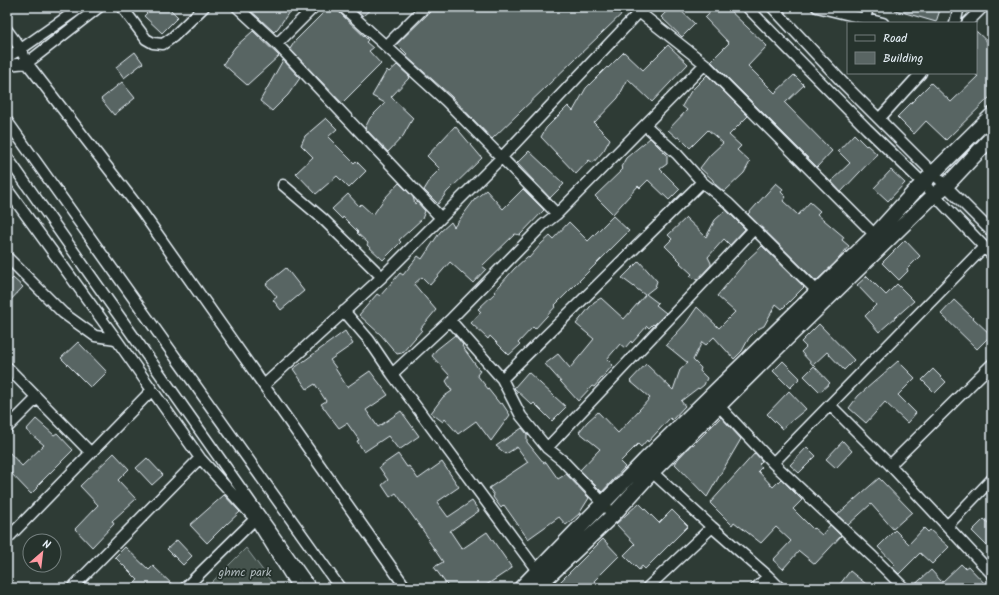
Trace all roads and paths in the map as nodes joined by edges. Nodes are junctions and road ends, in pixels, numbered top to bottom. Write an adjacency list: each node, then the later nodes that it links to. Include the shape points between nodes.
1 (81, 7): 24 (street)
2 (99, 7): 26 (street)
3 (122, 7): 4 (street, via 146,39 163,44)
4 (204, 7)
5 (237, 7): 22 (street)
6 (314, 7): 22 (street)
7 (343, 7): 23 (street)
8 (425, 7): 23 (street)
9 (747, 7): 37 (street, via 867,129)
10 (772, 7): 16 (street)
11 (817, 7): 17 (street)
12 (868, 7): 17 (street)
13 (959, 7): 19 (street)
14 (983, 7): 20 (street)
15 (641, 10): 27 (street); 36 (street)
16 (782, 11): 30 (street, via 845,85)
17 (865, 19): 18 (street)
18 (878, 22)
19 (955, 22)
20 (968, 22)
21 (7, 30): 24 (street)
22 (277, 44): 44 (street)
23 (386, 46): 36 (street, via 446,101)
24 (21, 49): 25 (street); 26 (street)
25 (7, 57)
26 (27, 63): 28 (street); 60 (street, via 142,212)
27 (705, 64): 33 (street); 47 (street)
28 (7, 65)
29 (920, 74): 30 (street)
30 (879, 119): 37 (street)
31 (7, 121): 86 (street)
32 (990, 122): 37 (street)
33 (645, 125): 38 (street, via 677,154); 43 (street)
34 (992, 137): 40 (street)
35 (7, 157): 85 (street)
36 (502, 158): 43 (street); 44 (street)
37 (929, 179): 40 (street); 42 (street); 47 (street)
38 (702, 182): 45 (street); 59 (street)
39 (283, 185): 51 (street, via 323,219)
40 (946, 186): 42 (street); 46 (street)
41 (8, 195): 55 (street)
42 (934, 195): 48 (street); 65 (street)
43 (557, 214): 54 (street, via 543,225)
44 (441, 218): 51 (street)
45 (754, 229): 52 (street); 67 (street)
46 (992, 232)
47 (875, 235): 52 (street)
48 (984, 247): 49 (street); 64 (street)
49 (992, 255)
50 (7, 257): 55 (street, via 63,313 94,336)
51 (382, 278): 53 (street)
52 (817, 291): 63 (street)
53 (344, 311): 58 (street, via 369,340); 60 (street)
54 (450, 320): 58 (street); 59 (street)
55 (116, 339): 61 (street)
56 (992, 364): 71 (street)
57 (7, 367): 62 (street)
58 (392, 374): 79 (street)
59 (502, 379): 67 (street, via 521,416)
60 (264, 385): 87 (street)
61 (151, 391): 68 (street); 69 (street)
62 (36, 399): 66 (street); 68 (street)
63 (705, 402): 65 (street); 72 (street)
64 (830, 405): 70 (street); 71 (street)
65 (719, 406): 70 (street); 72 (street)
66 (7, 428)
67 (547, 448): 74 (street, via 562,460)
68 (91, 453): 78 (street)
69 (200, 458): 75 (street); 82 (street)
70 (773, 463): 93 (street)
71 (890, 465): 77 (street)
72 (649, 466): 74 (street); 76 (street)
73 (992, 479): 77 (street)
74 (608, 509): 79 (street); 89 (street)
75 (255, 519): 83 (street); 84 (street)
76 (712, 526): 81 (street); 90 (street)
77 (947, 526): 80 (street)
78 (7, 539)
79 (538, 572): 88 (street)
80 (992, 574)
81 (768, 576): 91 (street); 92 (street)
82 (72, 588)
83 (185, 588)
84 (298, 588)
85 (311, 588)
86 (340, 588)
87 (406, 588)
88 (521, 588)
89 (536, 588)
90 (647, 588)
91 (756, 588)
92 (780, 588)
93 (904, 588)

